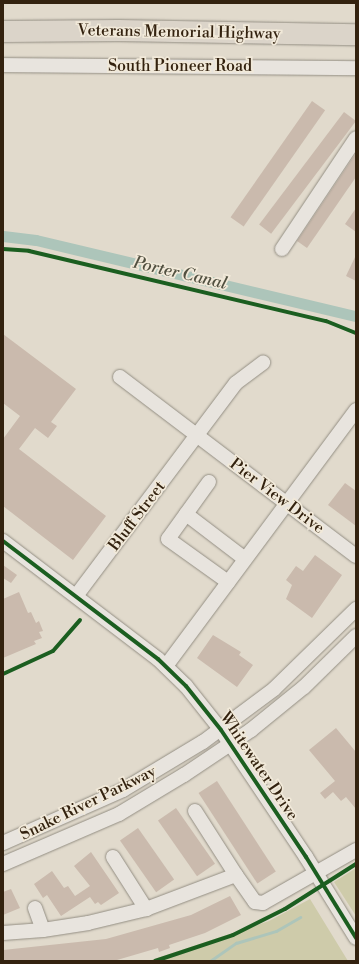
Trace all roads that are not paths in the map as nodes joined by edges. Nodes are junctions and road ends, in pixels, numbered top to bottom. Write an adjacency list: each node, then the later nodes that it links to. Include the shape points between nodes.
1 (3, 31): 2 (highway, Veterans Memorial Highway)
2 (356, 34)
3 (3, 65): 4 (street, South Pioneer Road)
4 (356, 68)
5 (356, 138): 6 (street)
6 (282, 248)
7 (263, 363): 10 (street, Bluff Street, via 236,382)
8 (120, 377): 10 (street, Pier View Drive)
9 (356, 410): 12 (street)
10 (197, 436): 12 (street, Pier View Drive); 18 (street, Bluff Street)
11 (209, 482): 13 (street)
12 (287, 503): 15 (street, Pier View Drive); 16 (street)
13 (186, 514): 16 (street); 17 (street, via 168,539)
14 (3, 541): 18 (street, Whitewater Drive)
15 (356, 556)
16 (245, 559): 17 (street)
17 (228, 582): 21 (street)
18 (76, 596): 21 (street, Whitewater Drive)
19 (356, 609): 22 (street, Snake River Parkway, via 274,689)
20 (356, 636): 23 (street, Snake River Parkway, via 304,687)
21 (166, 666): 22 (street, Whitewater Drive, via 186,686)
22 (221, 730): 23 (street, Whitewater Drive); 25 (street, Snake River Parkway, via 123,790)
23 (230, 744): 28 (street, Snake River Parkway, via 119,814); 29 (street, Whitewater Drive)
24 (195, 811): 30 (street)
25 (3, 843)
26 (356, 850): 29 (street)
27 (113, 857): 32 (street)
28 (3, 864)
29 (315, 872): 30 (street, via 263,903 255,902); 35 (street, Whitewater Drive)
30 (236, 875): 32 (street)
31 (35, 908): 33 (street)
32 (146, 909): 33 (street)
33 (43, 930): 34 (street)
34 (3, 933)
35 (356, 938)

